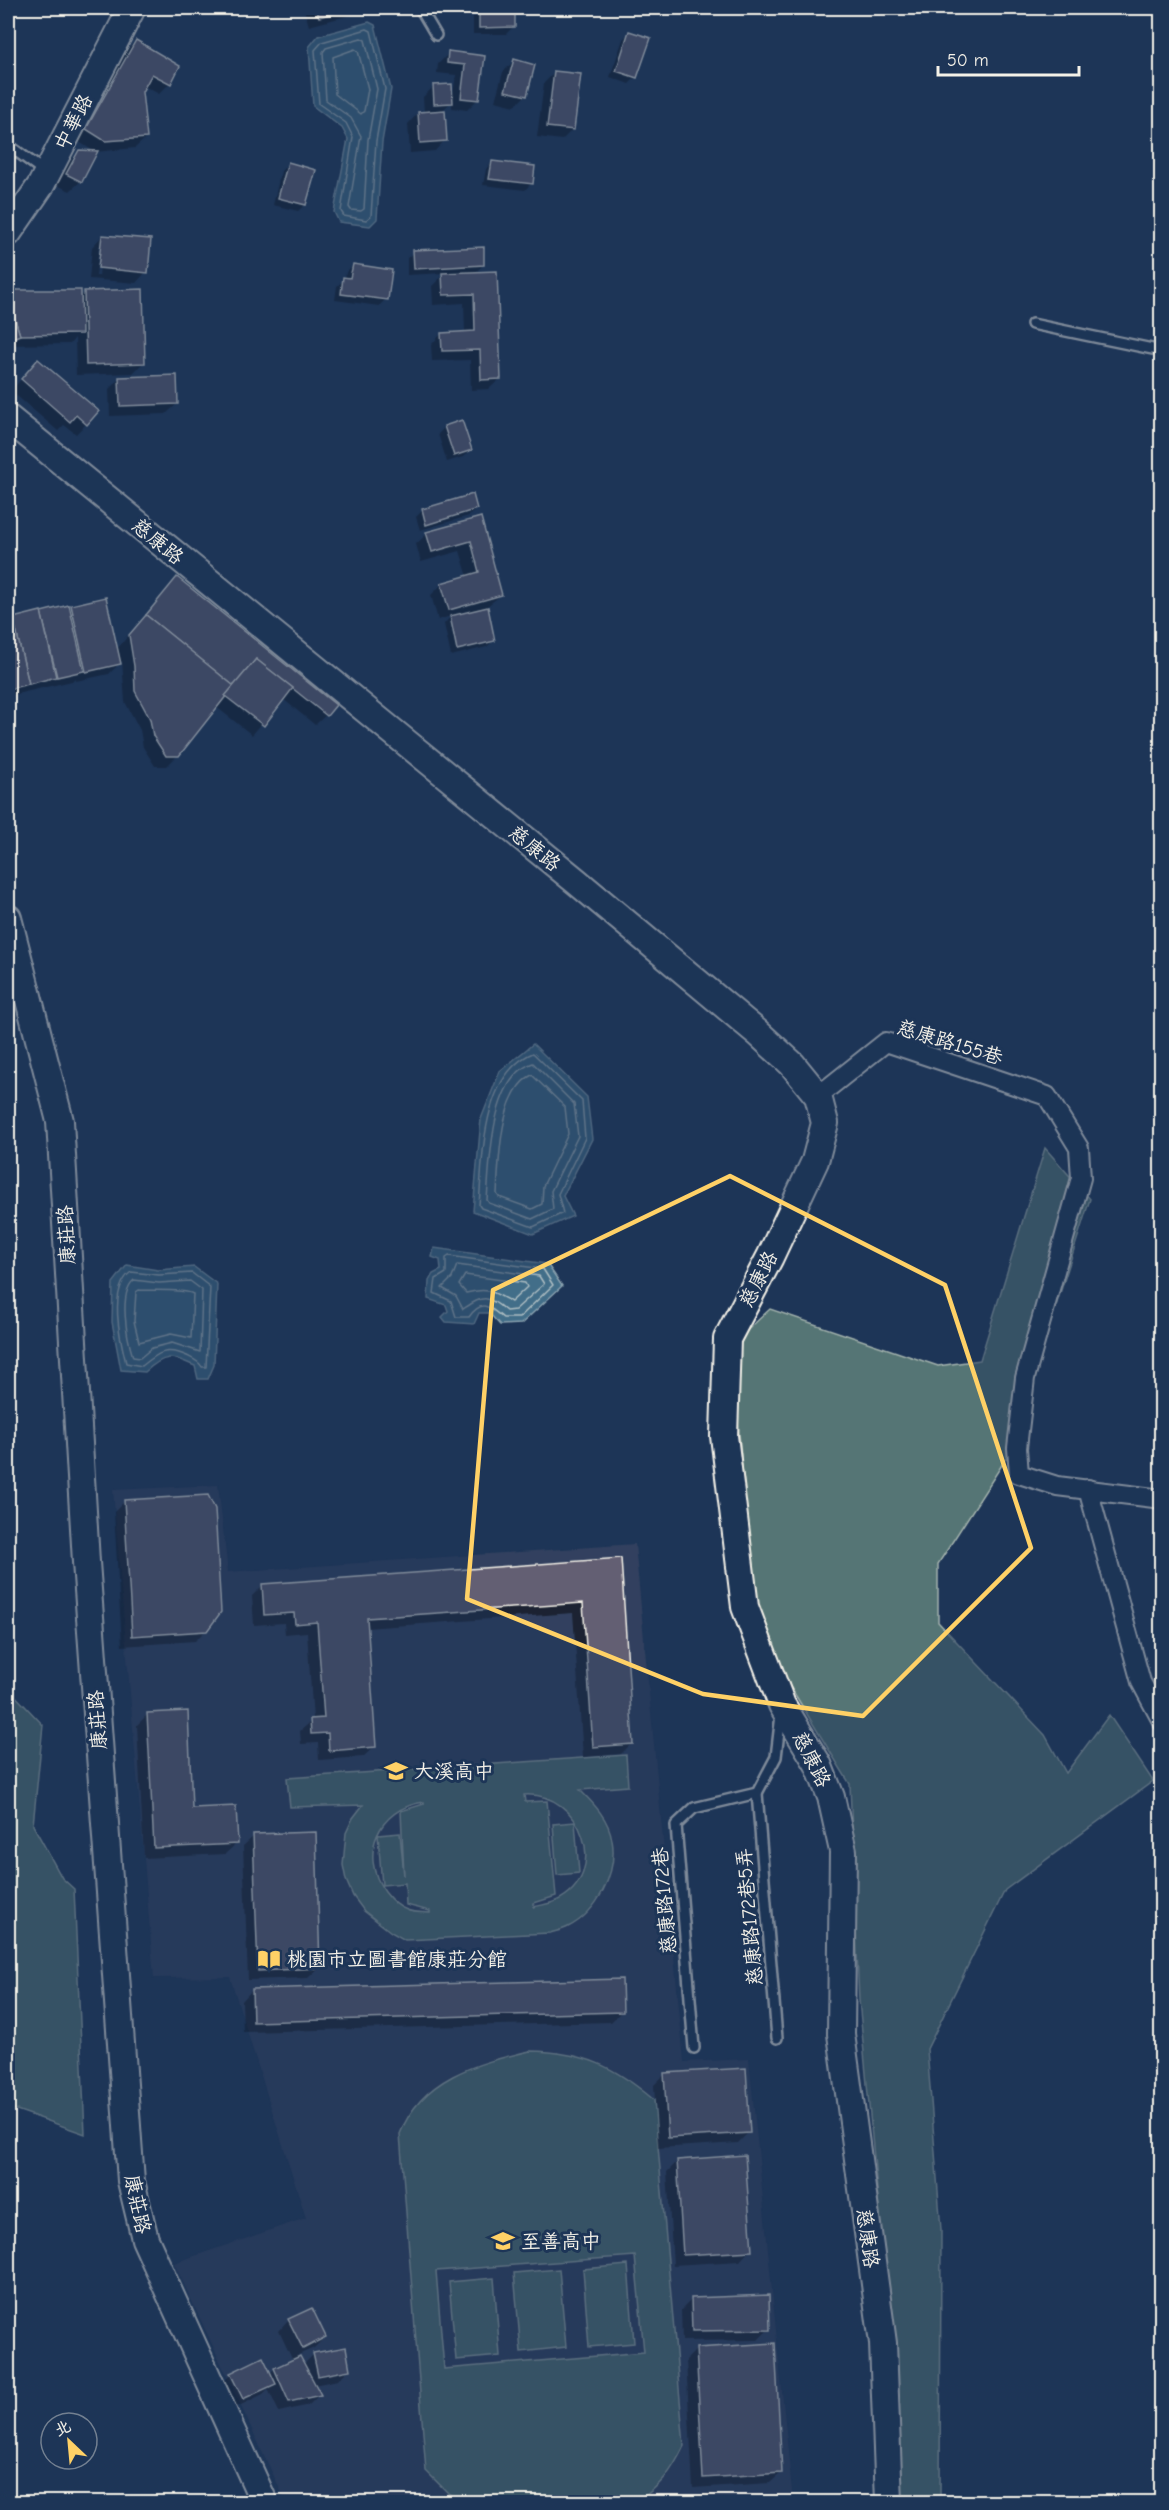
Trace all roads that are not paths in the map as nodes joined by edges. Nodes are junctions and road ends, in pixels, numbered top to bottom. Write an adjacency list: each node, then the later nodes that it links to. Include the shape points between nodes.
1 (132, 8): 5 (street, 中華路)
2 (420, 8): 3 (lane)
3 (436, 35)
4 (8, 146): 5 (lane)
5 (47, 173): 6 (street, 中華路)
6 (8, 233)
7 (1032, 324): 8 (lane)
8 (1161, 351)
9 (8, 418): 11 (street, 慈康路, via 603,904 792,1064)
10 (8, 918): 19 (street, 康莊路, via 60,1121 86,1562 131,2181 145,2239)
11 (818, 1096): 12 (street, 慈康路155巷, via 886,1042 1047,1096 1079,1148 1081,1178 1025,1378 1017,1448 1019,1474 1057,1486); 14 (street, 慈康路, via 825,1123 815,1161 727,1339 723,1436 739,1570 745,1607)
12 (1088, 1489): 13 (street); 15 (street, via 1141,1682)
13 (1161, 1499)
14 (782, 1705): 16 (lane, via 776,1757); 20 (street, 慈康路, via 818,1764 831,1797 843,1851 842,2034 883,2343)
15 (1161, 1721)
16 (757, 1793): 17 (lane, 慈康路172巷5弄); 18 (lane, 慈康路172巷, via 694,1808 676,1825)
17 (777, 2038)
18 (694, 2048)
19 (264, 2502)
20 (889, 2502)

